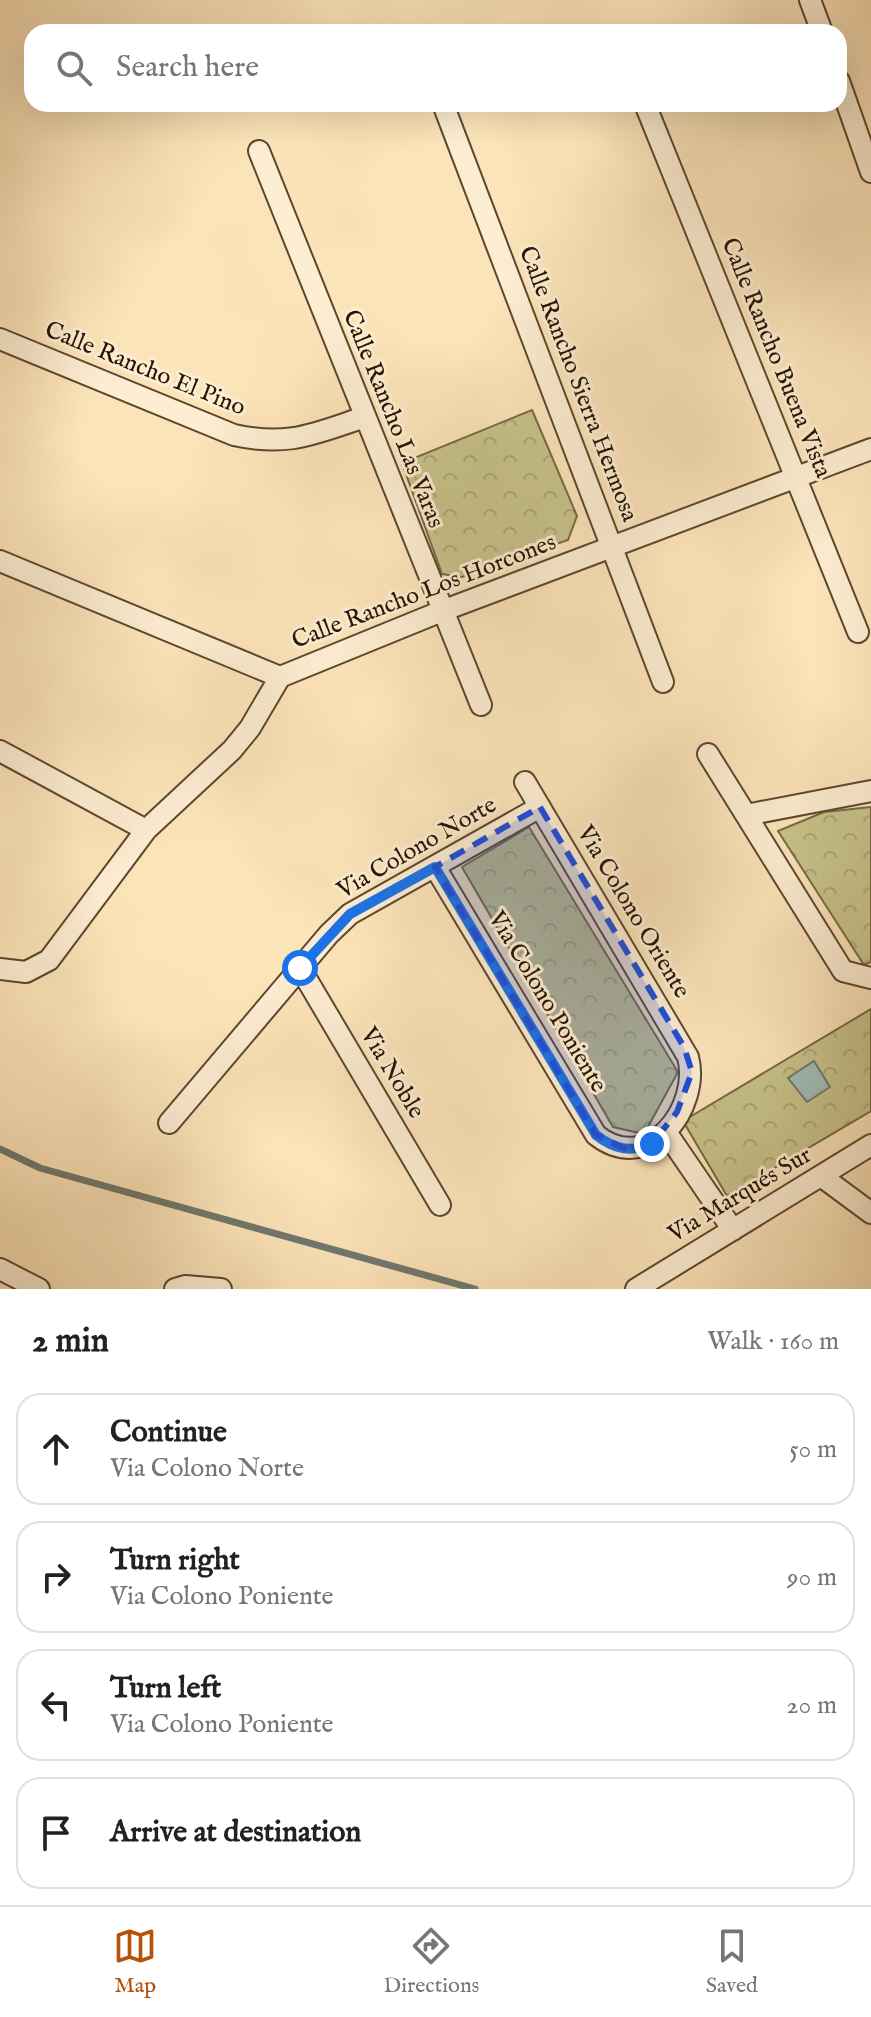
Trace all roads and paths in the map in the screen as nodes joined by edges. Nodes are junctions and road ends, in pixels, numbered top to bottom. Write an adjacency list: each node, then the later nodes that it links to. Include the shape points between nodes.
1 (810, 0): 2 (street)
2 (819, 24)
3 (847, 104): 7 (street)
4 (453, 112): 12 (street, Calle Rancho Sierra Hermosa)
5 (648, 112): 11 (street, Calle Rancho Buena Vista)
6 (259, 151): 9 (street, Calle Rancho Las Varas)
7 (871, 172)
8 (0, 339): 9 (street, Calle Rancho El Pino, via 234,435 265,442 301,438)
9 (365, 417): 14 (street, Calle Rancho Las Varas)
10 (871, 449): 11 (street, Calle Rancho Los Horcones)
11 (796, 477): 12 (street, Calle Rancho Los Horcones); 15 (street, Calle Rancho Buena Vista)
12 (612, 547): 14 (street, Calle Rancho Los Horcones); 17 (street, Calle Rancho Sierra Hermosa)
13 (0, 561): 16 (street, Calle Rancho Los Horcones)
14 (442, 611): 16 (street, Calle Rancho Los Horcones); 18 (street, Calle Rancho Las Varas)
15 (858, 632)
16 (280, 677): 25 (street, via 232,750)
17 (663, 682)
18 (481, 705)
19 (0, 751): 25 (street)
20 (708, 754): 24 (street)
21 (525, 782): 23 (street, Via Colono Oriente)
22 (871, 791): 24 (street)
23 (540, 807): 26 (street, Via Colono Norte); 31 (street, Via Colono Oriente, via 684,1047 692,1072 690,1089)
24 (746, 815): 29 (street, via 843,971)
25 (146, 830): 28 (street, via 49,960 26,972)
26 (435, 867): 27 (street, Via Colono Norte, via 350,914); 31 (street, Via Colono Poniente, via 596,1135 628,1150 652,1144)
27 (300, 968): 30 (street, Via Colono Norte); 34 (street, Via Noble)
28 (0, 969)
29 (868, 978)
30 (169, 1123)
31 (666, 1132): 36 (street)
32 (871, 1145): 33 (street, Via Marqués Sur)
33 (821, 1176): 35 (street); 36 (street, Via Marqués Sur)
34 (440, 1205)
35 (871, 1213)
36 (733, 1230): 41 (street, Via Marqués Sur)
37 (3, 1276): 38 (street)
38 (39, 1289)
39 (175, 1289): 40 (street)
40 (221, 1289)
41 (636, 1289)

